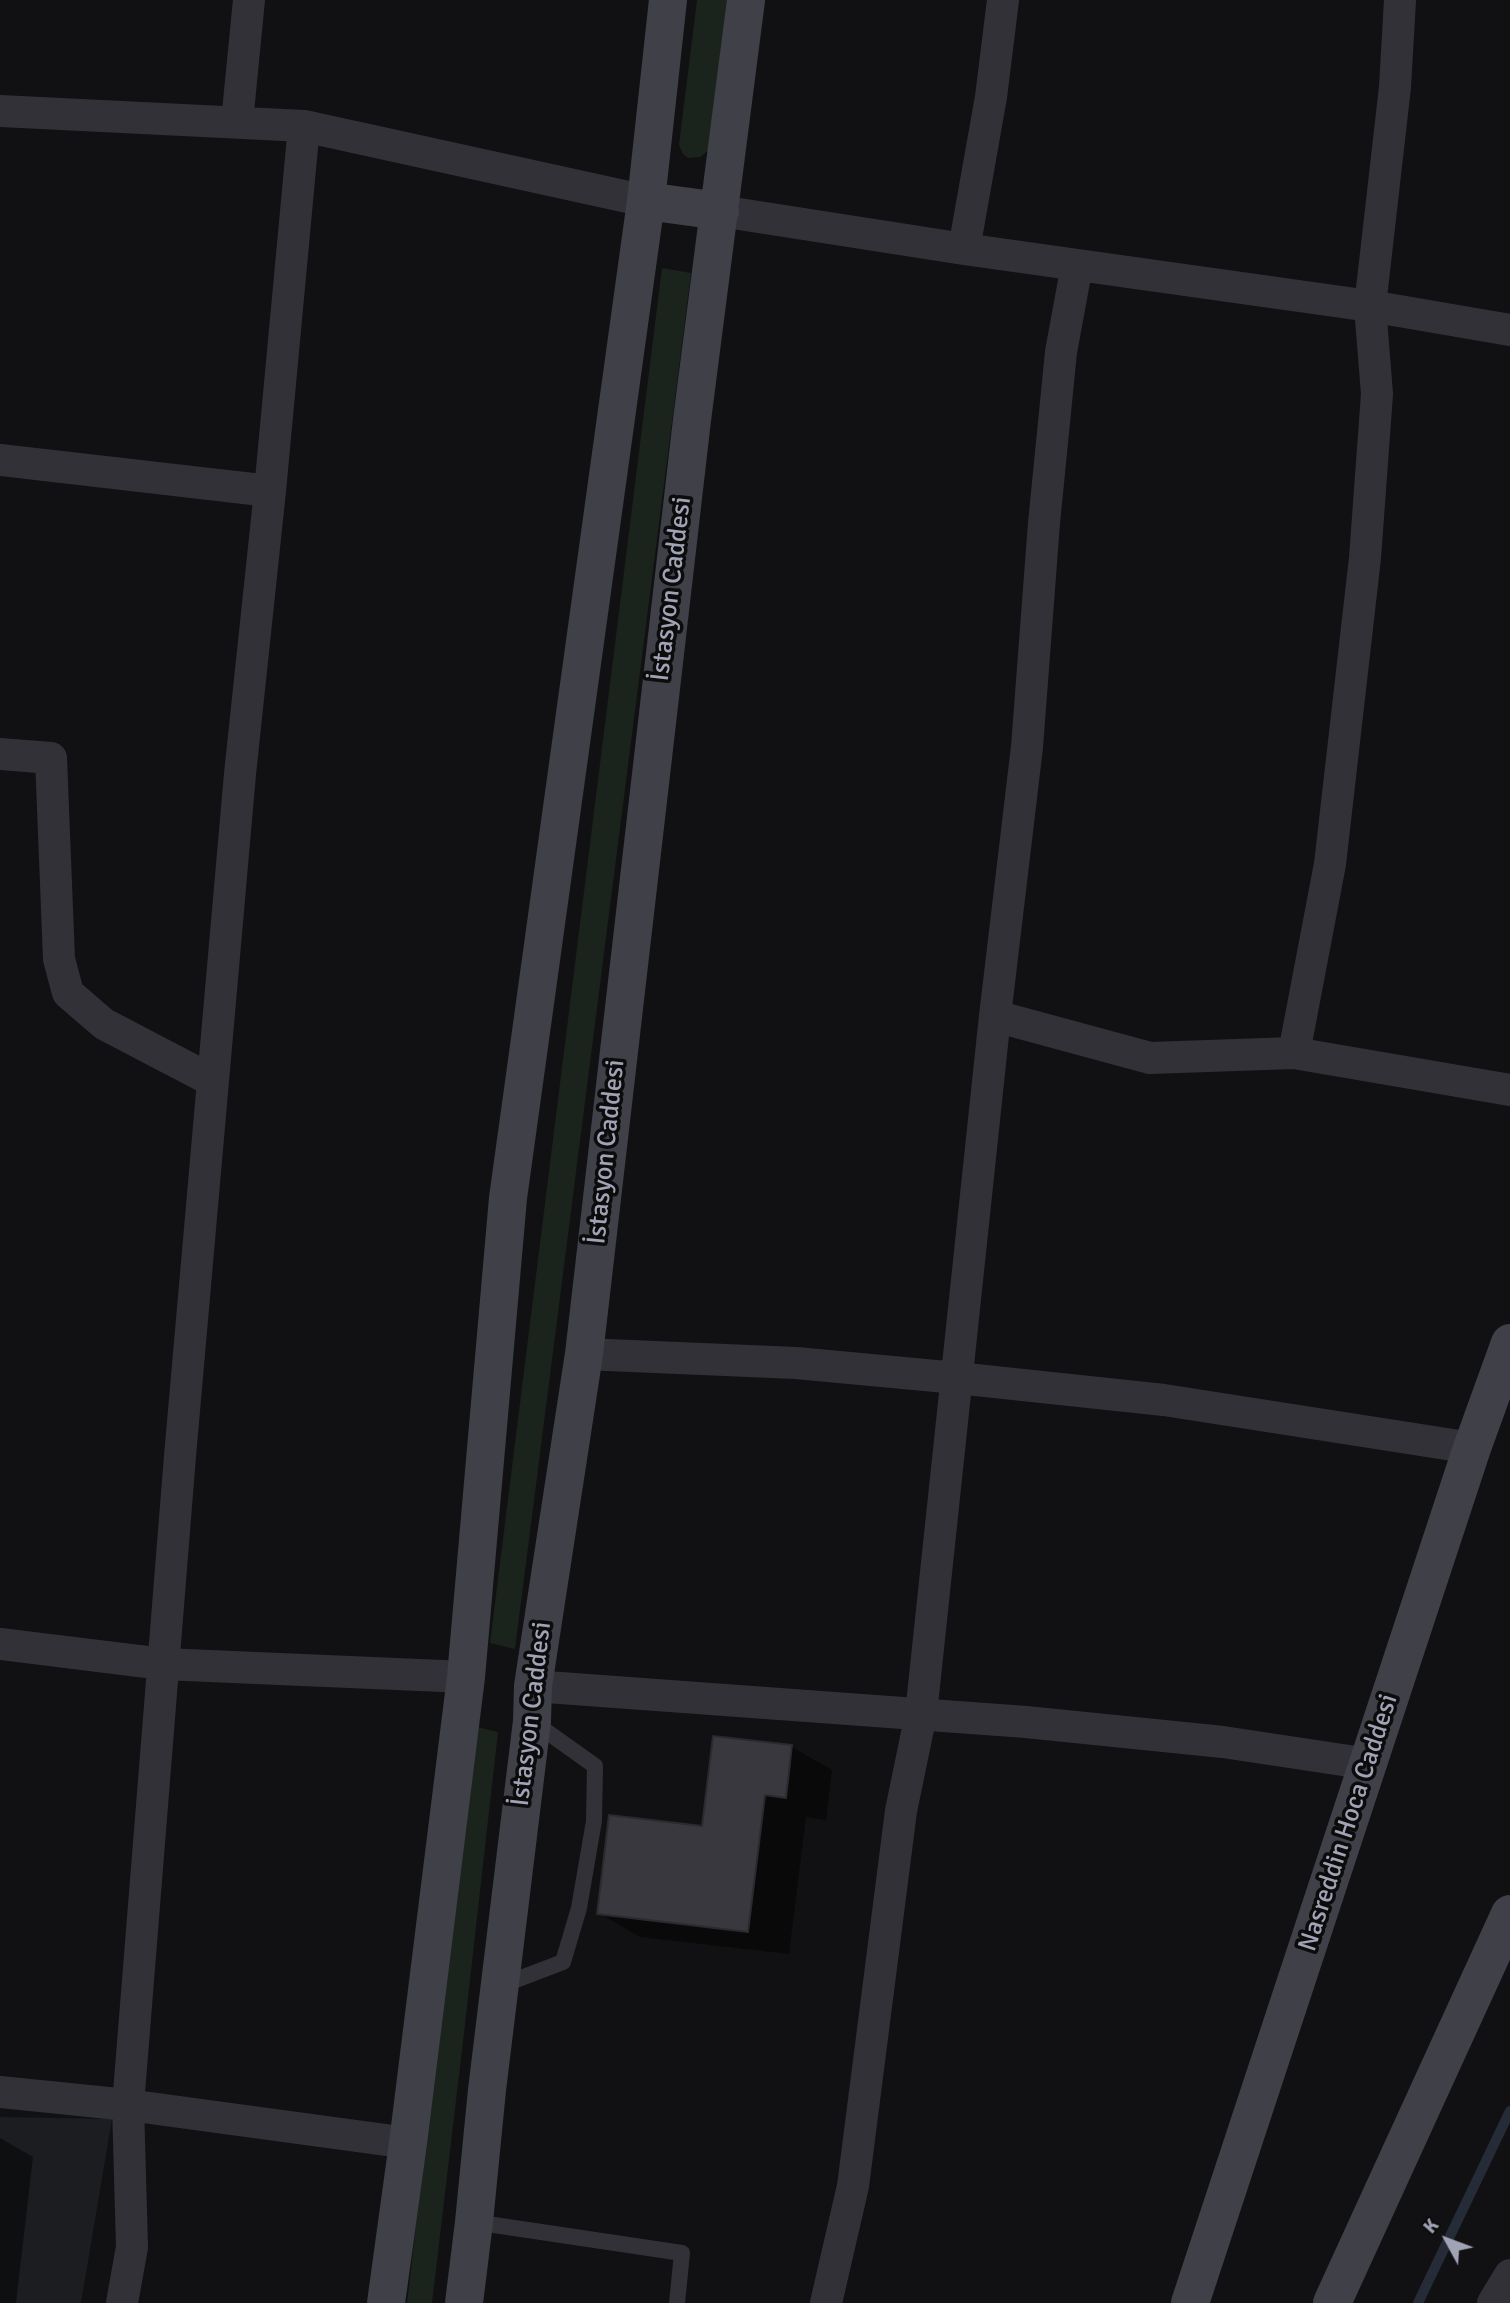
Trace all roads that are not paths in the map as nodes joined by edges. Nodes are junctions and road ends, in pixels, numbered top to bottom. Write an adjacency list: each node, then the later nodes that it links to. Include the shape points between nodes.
1 (249, 0): 7 (street)
2 (668, 0): 9 (main road)
3 (746, 0): 10 (main road, İstasyon Caddesi)
4 (1003, 0): 11 (street)
5 (1400, 0): 13 (street, via 1395,87)
6 (0, 111): 7 (street)
7 (237, 122): 8 (street)
8 (304, 126): 9 (street); 16 (street)
9 (646, 201): 10 (main road); 28 (main road, via 508,1198)
10 (720, 211): 11 (street); 23 (main road, İstasyon Caddesi)
11 (964, 249): 12 (street)
12 (1077, 265): 13 (street); 18 (street, via 1061,352 1027,747)
13 (1370, 306): 14 (street); 19 (street, via 1377,394 1365,558 1330,864)
14 (1510, 330)
15 (0, 460): 16 (street)
16 (270, 491): 20 (street)
17 (0, 754): 20 (street, via 51,758 59,959 68,993 104,1024)
18 (995, 1016): 19 (street, via 1150,1058); 24 (street)
19 (1294, 1053): 21 (street)
20 (213, 1081): 27 (street)
21 (1510, 1090)
22 (1510, 1343): 25 (main road, Nasreddin Hoca Caddesi)
23 (584, 1354): 24 (street, via 796,1363); 29 (main road, İstasyon Caddesi)
24 (957, 1378): 25 (street, via 1164,1400); 30 (street)
25 (1472, 1448): 31 (main road, Nasreddin Hoca Caddesi)
26 (0, 1644): 27 (street)
27 (163, 1664): 28 (street); 35 (street)
28 (466, 1677): 36 (main road)
29 (532, 1703): 30 (street); 33 (main road, İstasyon Caddesi); 33 (lane, via 594,1766 594,1821 579,1908 563,1962)
30 (920, 1714): 31 (street, via 1223,1742); 43 (street, via 901,1811 853,2186)
31 (1369, 1764): 44 (main road, Nasreddin Hoca Caddesi)
32 (1510, 1914): 45 (main road)
33 (500, 1986): 37 (main road, İstasyon Caddesi)
34 (0, 2092): 35 (street)
35 (128, 2105): 36 (street); 39 (street, via 132,2248)
36 (408, 2143): 40 (main road)
37 (474, 2222): 41 (main road, İstasyon Caddesi); 42 (lane, via 682,2253)
38 (1510, 2275): 46 (street)
39 (122, 2303)
40 (386, 2303)
41 (464, 2303)
42 (677, 2303)
43 (826, 2303)
44 (1190, 2303)
45 (1332, 2303)
46 (1493, 2303)

